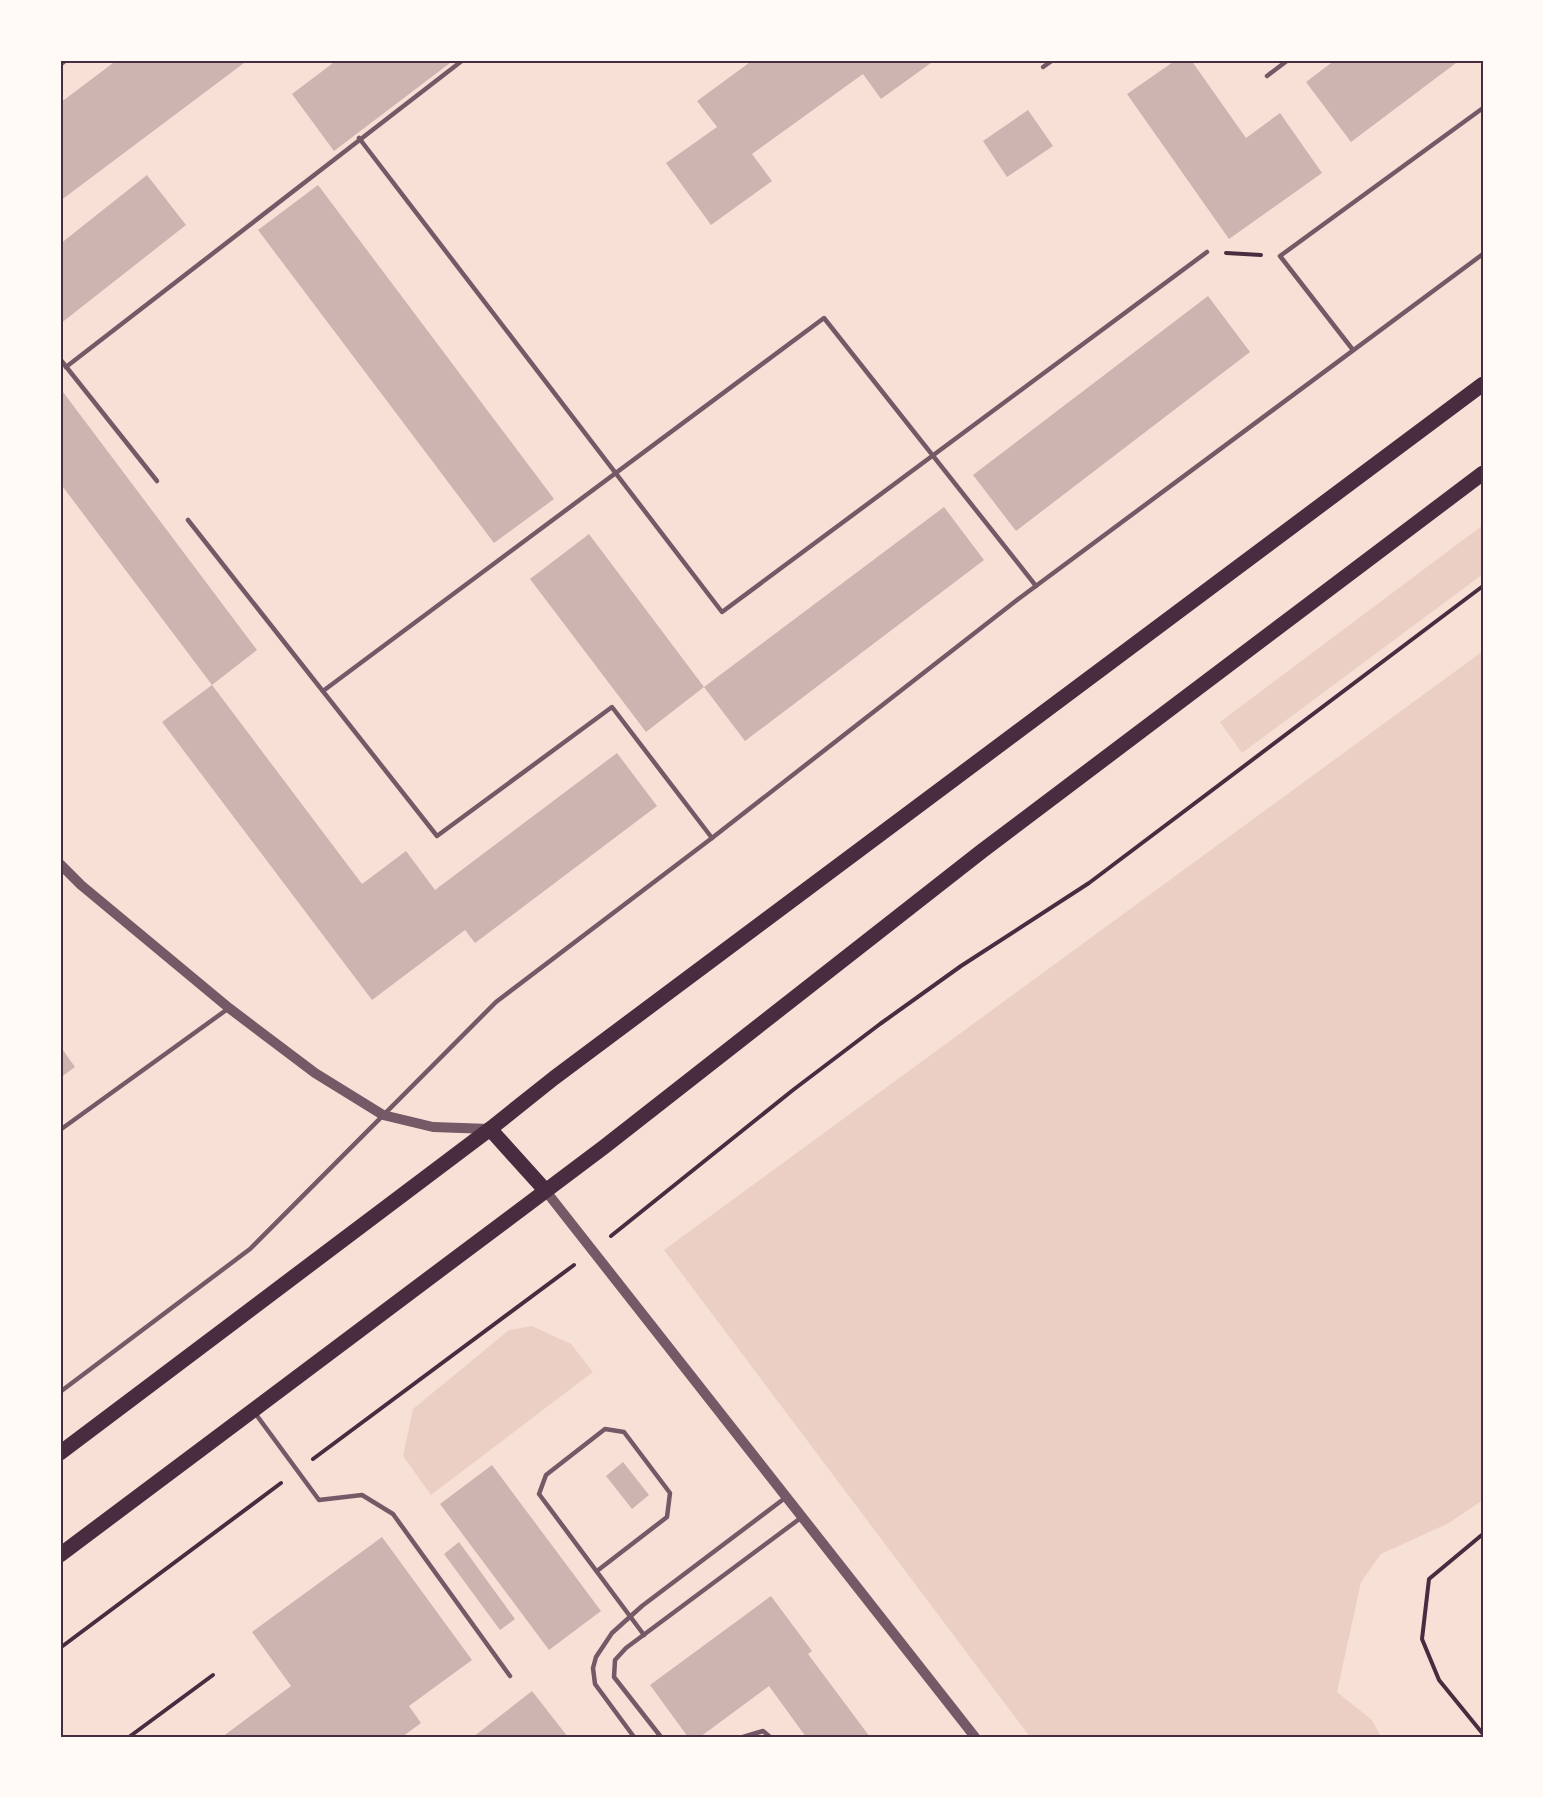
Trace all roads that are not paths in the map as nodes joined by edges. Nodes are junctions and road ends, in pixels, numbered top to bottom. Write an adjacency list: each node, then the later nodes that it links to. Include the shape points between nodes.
1 (65, 60): 5 (street)
2 (463, 60): 9 (lane)
3 (1053, 60): 6 (lane)
4 (1288, 60): 7 (lane)
5 (60, 64)
6 (1043, 67)
7 (1267, 76)
8 (1483, 108): 12 (lane, via 1280,256)
9 (360, 138): 14 (lane); 18 (lane)
10 (1207, 252): 16 (lane)
11 (1483, 254): 12 (lane)
12 (1353, 350): 21 (lane)
13 (60, 359): 14 (lane)
14 (66, 367): 19 (lane)
15 (1483, 384): 27 (main road)
16 (933, 455): 18 (lane, via 825,318); 18 (lane, via 722,612); 21 (lane)
17 (1483, 473): 29 (main road, via 982,851)
18 (615, 474): 22 (lane)
19 (157, 481)
20 (188, 520): 22 (lane)
21 (1036, 586): 23 (lane)
22 (323, 691): 23 (lane, via 437,836 612,707)
23 (712, 838): 26 (lane, via 496,1002)
24 (60, 864): 25 (street)
25 (229, 1008): 26 (street, via 315,1073); 28 (lane)
26 (383, 1115): 27 (street, via 433,1127); 30 (lane, via 250,1249)
27 (490, 1129): 29 (main road); 32 (main road)
28 (60, 1130)
29 (545, 1190): 31 (main road); 33 (street)
30 (60, 1392)
31 (252, 1410): 35 (main road); 39 (lane, via 319,1500 362,1495 393,1514)
32 (60, 1453)
33 (785, 1498): 34 (street); 37 (lane)
34 (802, 1517): 38 (lane); 44 (street)
35 (60, 1555)
36 (597, 1571): 36 (lane, via 539,1494 546,1475 605,1430 624,1431 670,1493 667,1516); 37 (lane)
37 (631, 1616): 38 (lane); 40 (lane, via 612,1633 593,1668 595,1684)
38 (644, 1635): 41 (lane, via 615,1660 614,1677)
39 (510, 1676)
40 (634, 1737)
41 (661, 1737)
42 (743, 1737): 43 (lane, via 763,1731)
43 (770, 1737)
44 (975, 1737)

